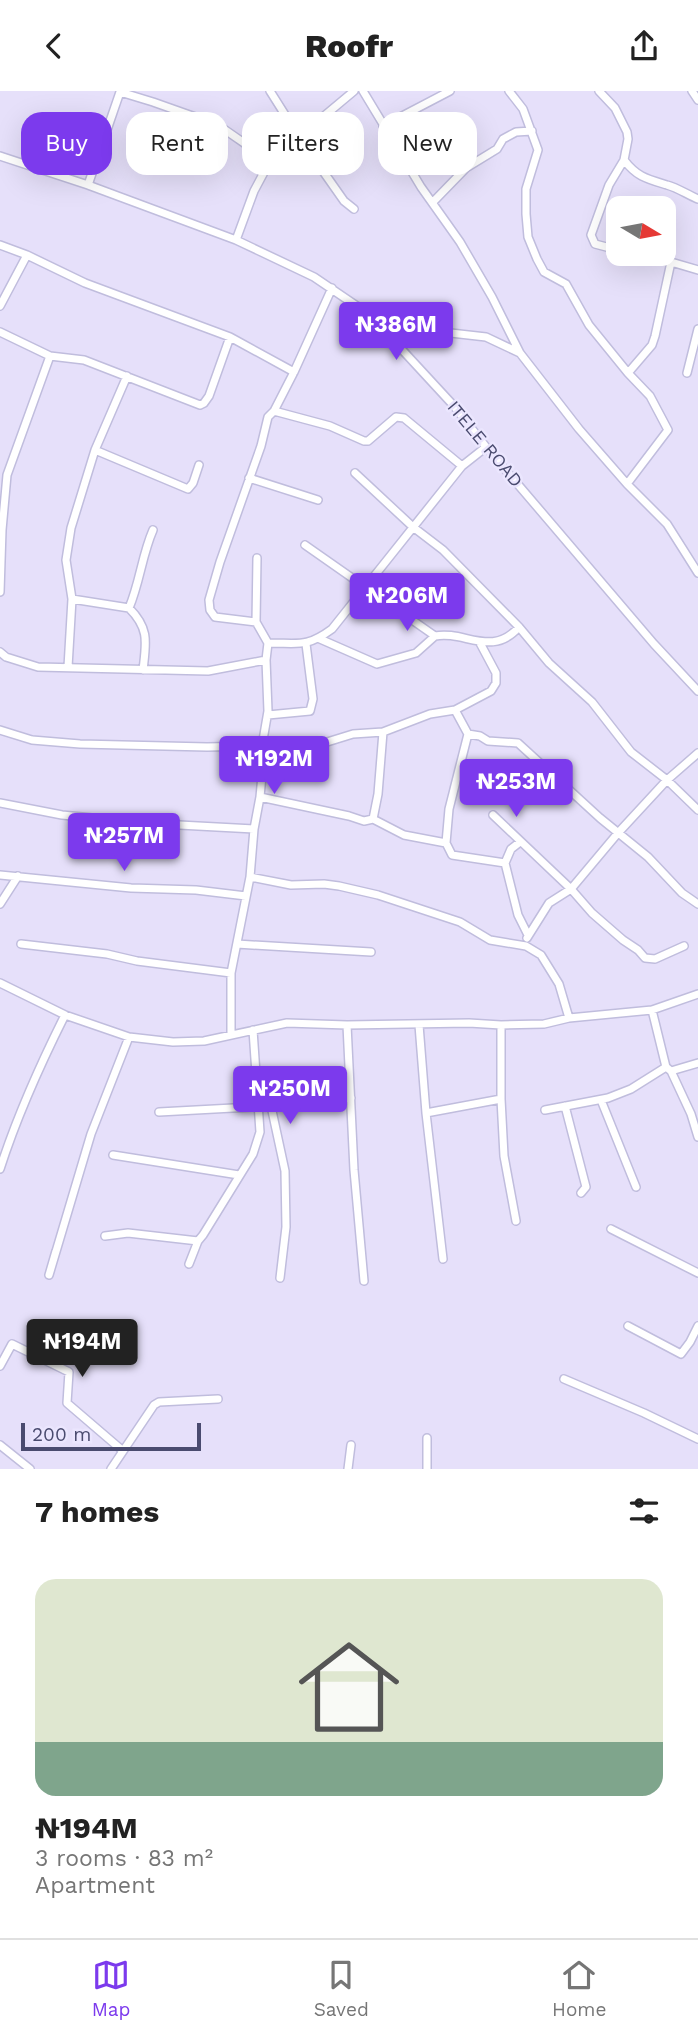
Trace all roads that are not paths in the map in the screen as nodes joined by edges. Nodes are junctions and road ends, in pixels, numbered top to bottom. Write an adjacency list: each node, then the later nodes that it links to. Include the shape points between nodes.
1 (119, 91): 15 (street, via 218,125); 21 (street)
2 (270, 91): 10 (street)
3 (354, 91): 11 (street)
4 (363, 91): 13 (street)
5 (450, 91): 12 (street)
6 (509, 91): 14 (street)
7 (598, 91): 17 (street, via 615,108 627,132)
8 (692, 91): 9 (street)
9 (698, 100)
10 (283, 112)
11 (329, 112)
12 (410, 112)
13 (378, 117)
14 (532, 131): 23 (street, via 503,139); 41 (street, via 538,150 526,189 528,237 544,272 566,284 589,325)
15 (242, 142)
16 (1, 158): 21 (street, ITELE ROAD)
17 (624, 160): 22 (street, via 651,181); 27 (street, via 609,185 591,235 595,244)
18 (263, 175): 25 (street)
19 (326, 175): 24 (street)
20 (414, 175): 23 (street)
21 (88, 185): 25 (street, ITELE ROAD)
22 (698, 199)
23 (433, 202): 38 (street, via 492,297)
24 (354, 209)
25 (236, 240): 32 (street, ITELE ROAD)
26 (0, 245): 28 (street)
27 (606, 247)
28 (27, 255): 33 (street); 36 (street, via 85,283)
29 (676, 263): 31 (street)
30 (670, 266): 41 (street, via 652,345)
31 (698, 270)
32 (332, 288): 37 (street, ITELE ROAD); 40 (street)
33 (0, 306)
34 (698, 329): 42 (street)
35 (0, 332): 39 (street)
36 (230, 337): 40 (street); 43 (street, via 209,396 200,405)
37 (396, 341): 38 (street, via 417,323 442,332 486,337); 45 (street, ITELE ROAD)
38 (520, 353): 52 (street)
39 (50, 356): 43 (street, via 85,359); 50 (street)
40 (294, 372): 44 (street)
41 (628, 373): 52 (street, via 650,396 668,430)
42 (687, 373)
43 (127, 376): 46 (street)
44 (274, 411): 48 (street, via 364,441 396,417 404,418); 51 (street, via 268,417)
45 (486, 447): 48 (street); 74 (street, ITELE ROAD)
46 (95, 450): 47 (street, via 188,489); 61 (street, via 66,560)
47 (199, 465)
48 (461, 466): 54 (street)
49 (355, 473): 54 (street)
50 (3, 474): 60 (street)
51 (249, 478): 53 (street); 63 (street, via 209,600 215,617)
52 (627, 484): 58 (street, via 667,524)
53 (318, 501)
54 (413, 527): 59 (street); 64 (street, via 443,550)
55 (153, 530): 62 (street)
56 (305, 545): 59 (street)
57 (257, 558): 63 (street)
58 (698, 573)
59 (365, 586): 65 (street); 66 (street)
60 (0, 593)
61 (72, 599): 62 (street); 72 (street)
62 (129, 608): 73 (street, via 140,618 146,635)
63 (256, 622): 67 (street)
64 (519, 627): 68 (street, via 511,636); 82 (street, via 549,663 592,702 631,752)
65 (435, 636): 66 (street, via 416,653 377,664); 68 (street)
66 (320, 639): 69 (street)
67 (268, 643): 69 (street); 71 (street)
68 (480, 643): 75 (street, via 496,673 496,683 491,691)
69 (306, 644): 76 (street, via 313,699 310,711 268,715)
70 (0, 652): 72 (street, via 38,667)
71 (266, 660): 73 (street, via 208,671); 76 (street)
72 (68, 667): 73 (street)
73 (143, 670)
74 (698, 691)
75 (455, 710): 78 (street); 79 (street)
76 (268, 711): 80 (street)
77 (0, 730): 80 (street, via 32,740 80,744)
78 (383, 732): 80 (street, via 353,734 285,755); 87 (street)
79 (468, 734): 89 (street, via 518,743); 91 (street, via 449,809)
80 (263, 750): 83 (street)
81 (698, 753): 82 (street)
82 (667, 781): 85 (street); 89 (street)
83 (260, 797): 87 (street, via 364,821); 88 (street)
84 (0, 803): 88 (street, via 142,823)
85 (698, 810)
86 (493, 815): 90 (street)
87 (373, 819): 91 (street, via 404,835)
88 (254, 829): 95 (street)
89 (618, 833): 96 (street); 99 (street)
90 (520, 842): 92 (street); 96 (street)
91 (446, 843): 92 (street, via 452,855)
92 (505, 863): 100 (street)
93 (0, 875): 94 (street)
94 (18, 876): 97 (street); 98 (street)
95 (250, 877): 97 (street); 103 (street, via 378,895 460,922 490,940)
96 (571, 889): 100 (street, via 549,903); 104 (street, via 645,958 655,959)
97 (246, 896): 102 (street)
98 (0, 904)
99 (698, 904)
100 (528, 935): 103 (street)
101 (21, 944): 106 (street)
102 (237, 944): 105 (street); 106 (street)
103 (526, 946): 111 (street, via 541,955 559,984)
104 (684, 946)
105 (371, 952)
106 (231, 973): 116 (street)
107 (0, 983): 110 (street)
108 (698, 994): 109 (street)
109 (652, 1010): 111 (street); 119 (street)
110 (65, 1015): 117 (street); 131 (street)
111 (569, 1018): 114 (street)
112 (347, 1025): 113 (street); 115 (street, via 287,1023); 120 (street)
113 (419, 1025): 114 (street); 128 (street)
114 (501, 1025): 121 (street)
115 (253, 1030): 116 (street); 125 (street)
116 (231, 1035): 117 (street, via 173,1042)
117 (129, 1037): 139 (street, via 91,1134 49,1275)
118 (698, 1063): 119 (street)
119 (669, 1069): 122 (street); 129 (street)
120 (351, 1098): 123 (street); 144 (street)
121 (500, 1099): 128 (street); 135 (street)
122 (601, 1100): 124 (street); 133 (street)
123 (271, 1106): 125 (street); 143 (street, via 285,1171)
124 (565, 1106): 126 (street); 134 (street, via 586,1187)
125 (257, 1108): 127 (street); 132 (street, via 260,1132)
126 (545, 1110)
127 (159, 1112)
128 (426, 1113): 140 (street)
129 (698, 1137)
130 (113, 1156): 132 (street)
131 (0, 1168)
132 (239, 1175): 138 (street)
133 (636, 1187)
134 (581, 1193)
135 (516, 1221)
136 (611, 1229): 142 (street)
137 (105, 1235): 138 (street)
138 (198, 1241): 141 (street)
139 (56, 1251)
140 (443, 1259)
141 (189, 1263)
142 (698, 1272)
143 (281, 1278)
144 (364, 1281)
145 (628, 1326): 146 (street, via 681,1354)
146 (698, 1326)
147 (0, 1366): 154 (street, via 12,1344 69,1372 67,1403)
148 (564, 1379): 151 (street)
149 (218, 1399): 154 (street, via 159,1402)
150 (427, 1438): 158 (street)
151 (698, 1439)
152 (0, 1445): 155 (street)
153 (351, 1445): 157 (street)
154 (123, 1451): 156 (street)
155 (30, 1469)
156 (111, 1469)
157 (348, 1469)
158 (427, 1469)

